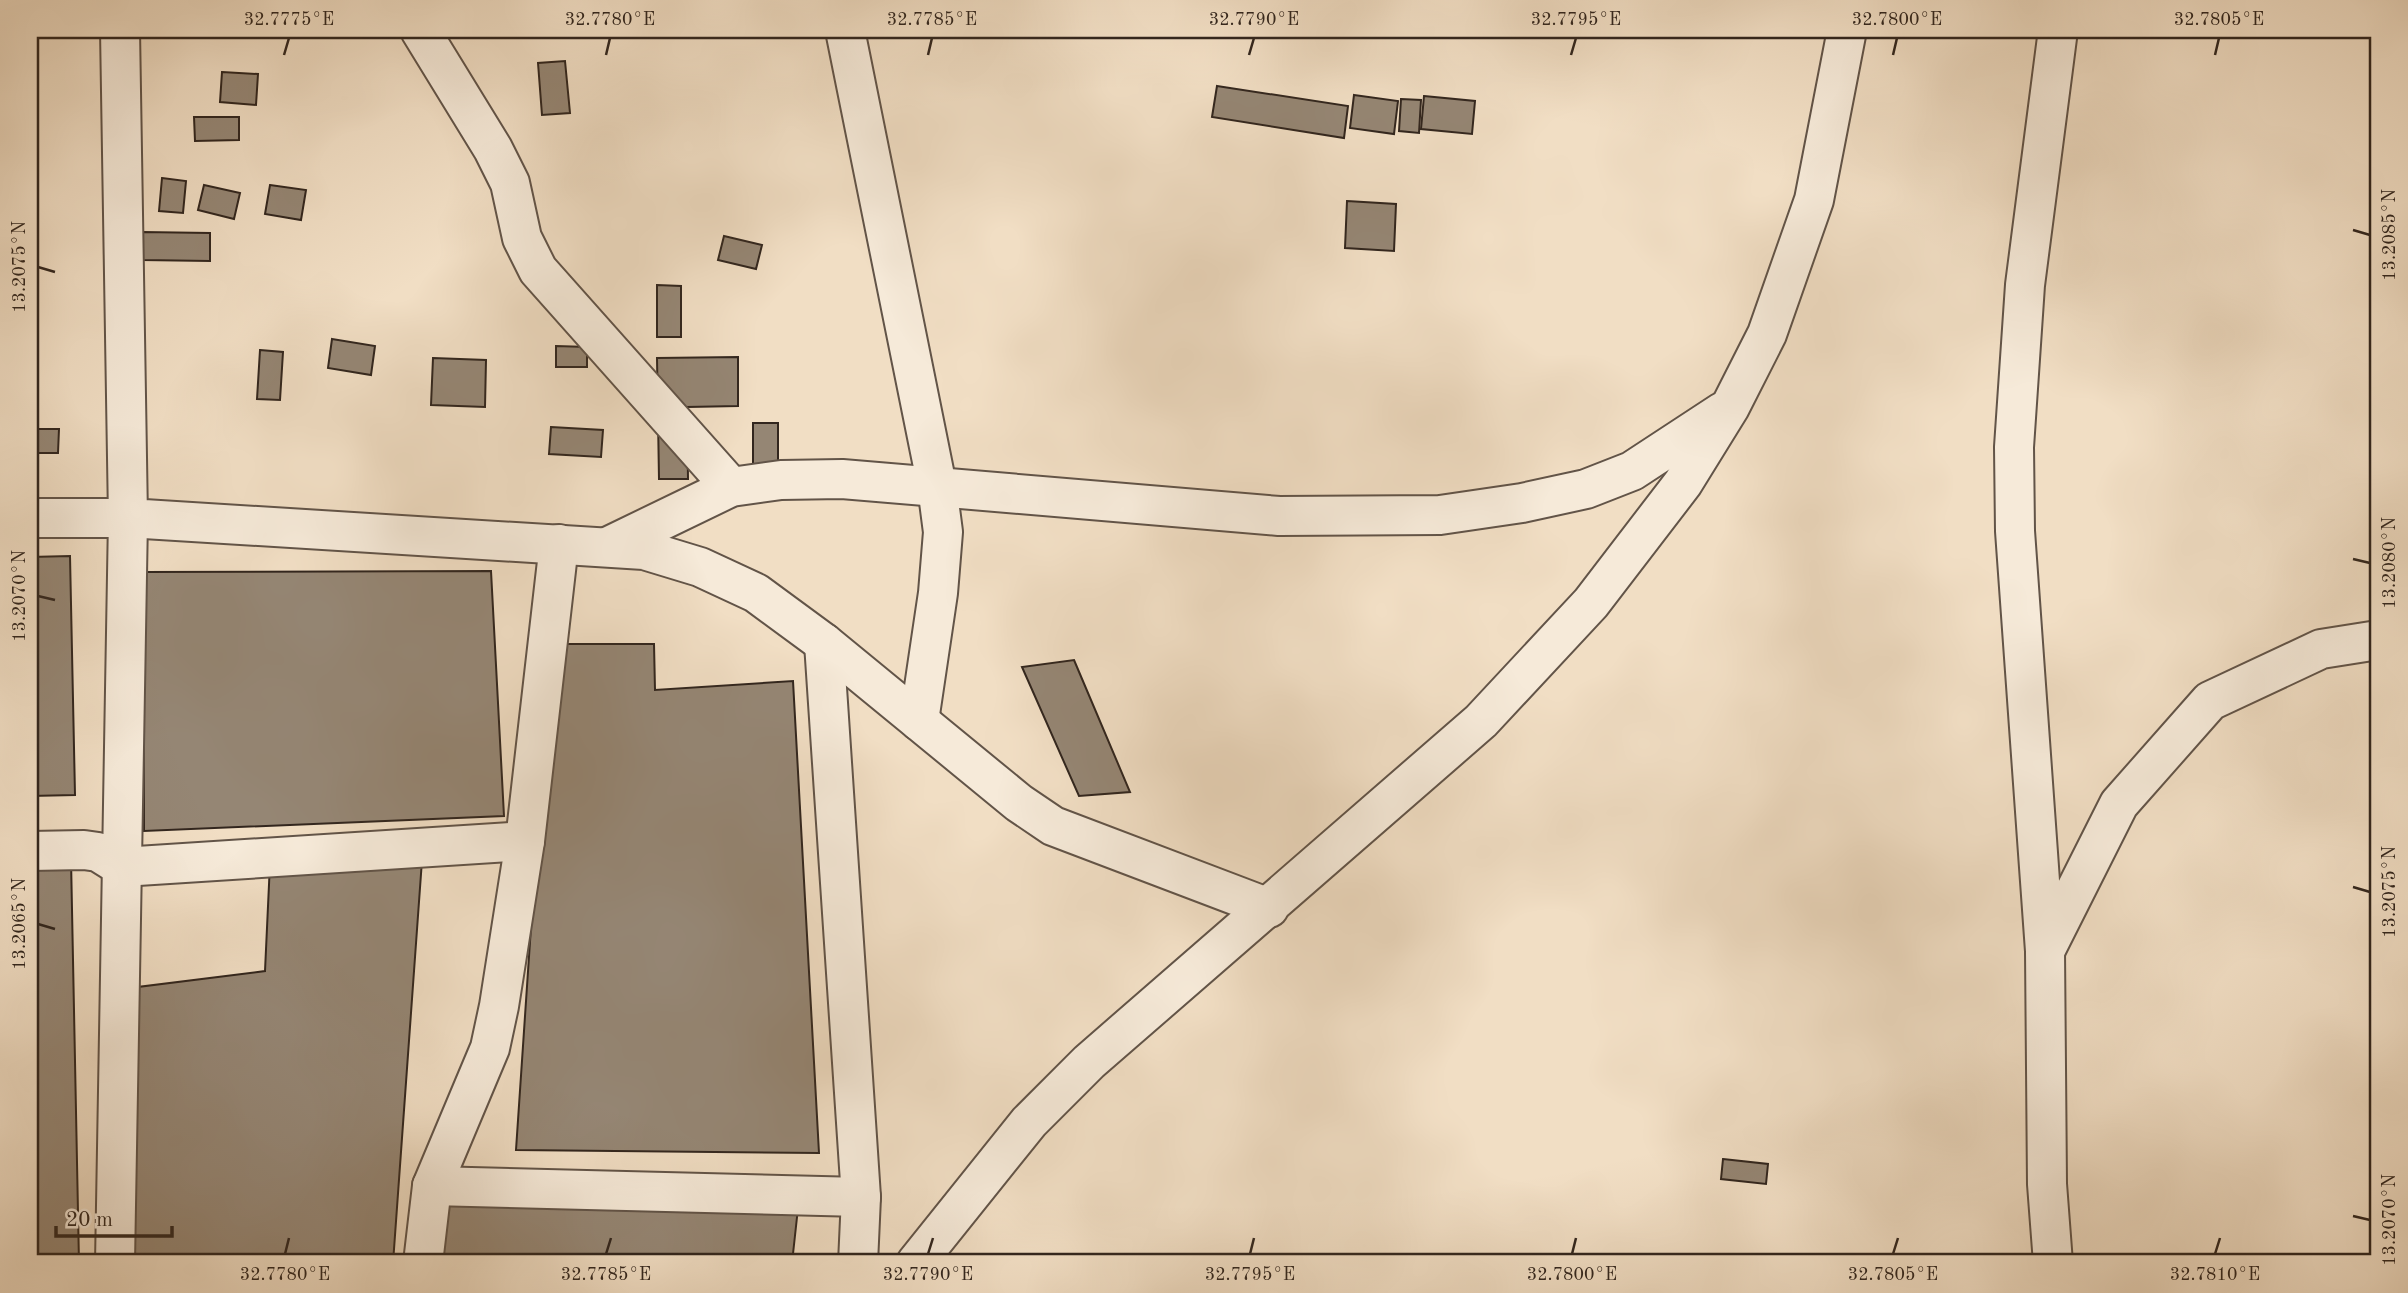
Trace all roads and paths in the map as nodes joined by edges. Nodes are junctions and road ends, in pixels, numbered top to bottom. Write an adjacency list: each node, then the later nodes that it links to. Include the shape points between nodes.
1 (120, 30): 10 (street)
2 (420, 30): 8 (street, via 499,160 510,183 522,238 538,270)
3 (845, 30): 7 (street)
4 (1847, 30): 6 (street, via 1814,200 1767,334)
5 (2058, 30): 20 (street, via 2025,285 2014,447 2015,531)
6 (1730, 407): 7 (street, via 1632,471 1586,489 1440,515 1279,516); 19 (street, via 1683,483 1591,603 1481,721)
7 (937, 486): 8 (street, via 842,479); 15 (street, via 943,533)
8 (731, 487): 12 (street)
9 (30, 518): 10 (street)
10 (128, 518): 11 (street); 18 (street)
11 (559, 544): 12 (street); 16 (street)
12 (607, 548): 14 (street, via 644,550 700,567 756,593)
13 (2378, 639): 20 (street, via 2321,649 2210,701 2119,804)
14 (824, 643): 15 (street); 22 (street)
15 (919, 721): 19 (street, via 1053,826)
16 (525, 841): 18 (street); 21 (street, via 490,1048)
17 (30, 851): 18 (street, via 98,852)
18 (122, 867): 23 (street)
19 (1269, 908): 26 (street, via 1089,1062 1028,1122)
20 (2045, 951): 27 (street, via 2047,1184)
21 (432, 1186): 22 (street); 24 (street)
22 (860, 1197): 25 (street)
23 (115, 1263)
24 (424, 1263)
25 (858, 1263)
26 (916, 1263)
27 (2053, 1263)

